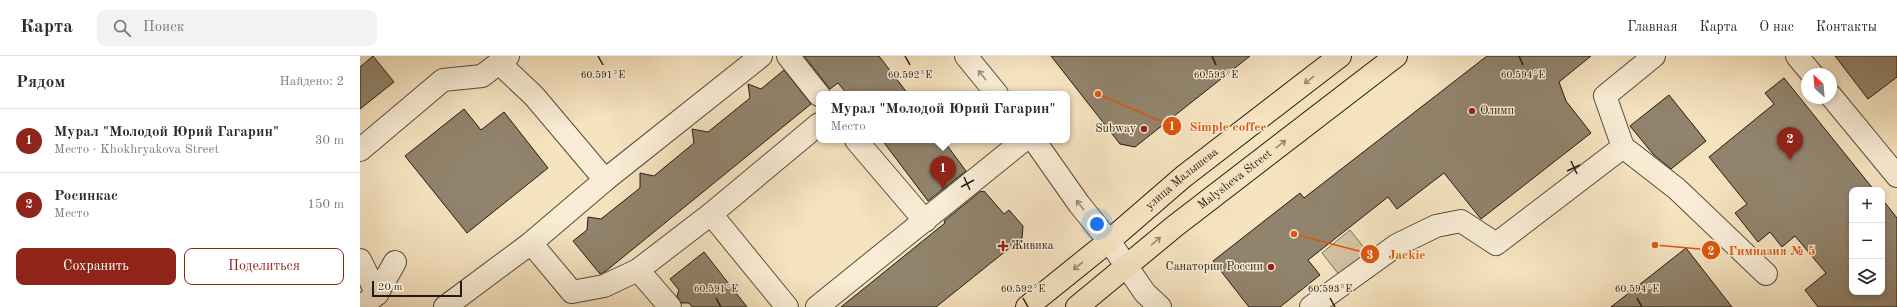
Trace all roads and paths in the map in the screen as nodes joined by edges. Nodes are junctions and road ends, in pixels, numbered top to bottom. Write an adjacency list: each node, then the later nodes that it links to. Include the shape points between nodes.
1 (761, 56): 20 (street)
2 (788, 56): 10 (street)
3 (966, 56): 11 (street, one-way to 3)
4 (1340, 56): 23 (main road, улица Малышева, one-way to 23, via 1183,177)
5 (1396, 56): 27 (main road, Malysheva Street, one-way to 5, via 1174,226)
6 (1654, 56): 17 (street, via 1605,96)
7 (1797, 56): 9 (street)
8 (504, 60): 18 (street, via 482,76 443,80); 20 (street)
9 (1807, 68)
10 (816, 91)
11 (995, 91)
12 (1837, 103): 19 (street)
13 (816, 126): 21 (street)
14 (859, 143): 22 (street)
15 (1020, 143): 22 (street)
16 (1036, 143): 23 (street, one-way to 16)
17 (1622, 147): 29 (street, via 1677,189); 38 (street, via 1496,244 1461,221 1436,226 1398,245)
18 (360, 150)
19 (1897, 176)
20 (605, 180): 24 (street)
21 (710, 214): 28 (street); 33 (street)
22 (925, 221): 34 (street)
23 (1109, 241): 27 (street); 35 (main road, улица Малышева, one-way to 35)
24 (531, 243): 28 (street, via 572,292 604,286); 31 (street)
25 (360, 260): 30 (street)
26 (395, 262): 30 (street)
27 (1127, 266): 36 (main road, Malysheva Street); 37 (street, via 1145,293)
28 (638, 270): 32 (street)
29 (1766, 274)
30 (369, 301)
31 (445, 307)
32 (670, 307)
33 (787, 307)
34 (817, 307)
35 (1027, 307)
36 (1077, 307)
37 (1160, 307)
38 (1311, 307)

